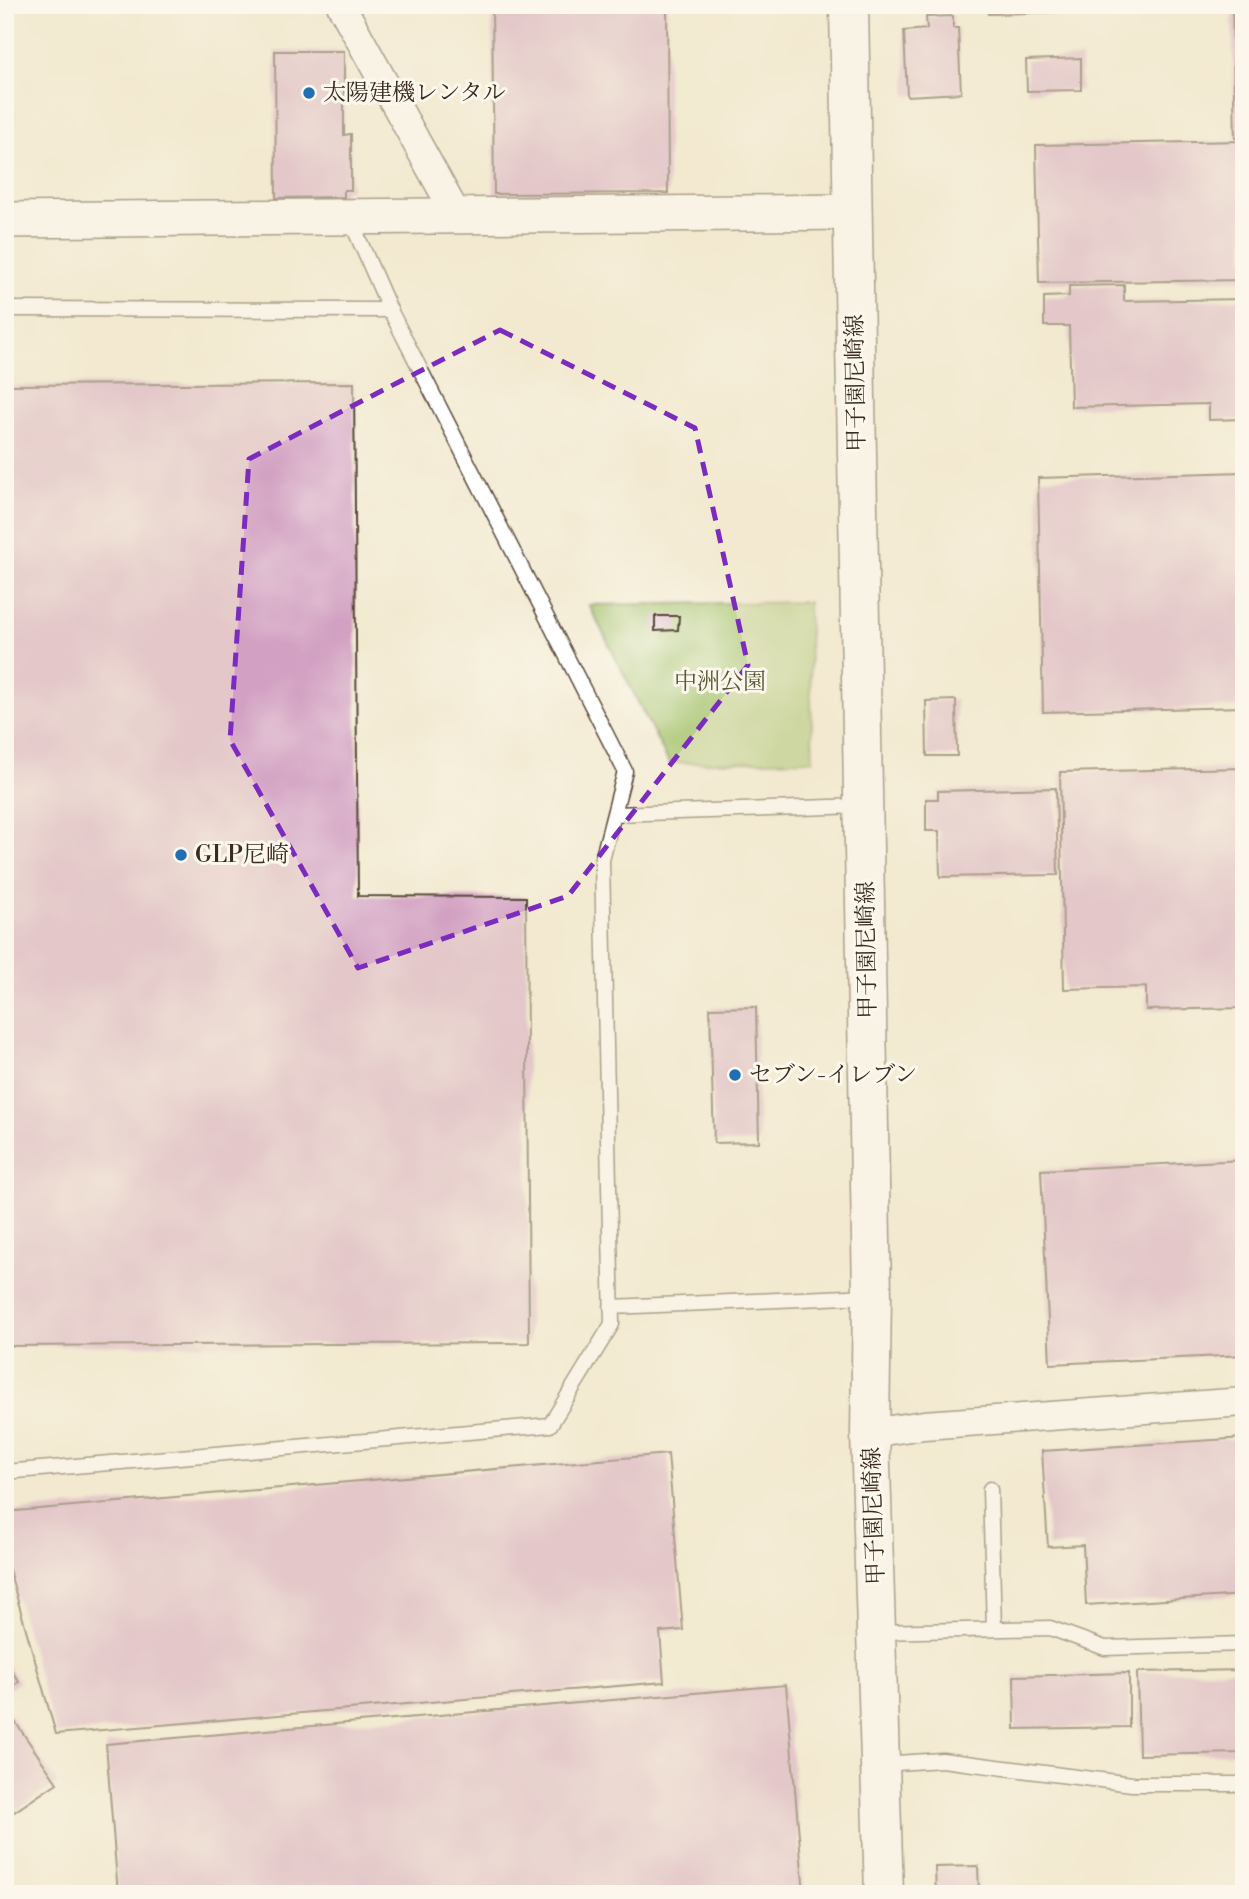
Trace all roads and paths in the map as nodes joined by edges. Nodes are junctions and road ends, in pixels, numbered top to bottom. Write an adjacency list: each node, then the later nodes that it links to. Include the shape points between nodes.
1 (341, 5): 4 (street)
2 (849, 5): 3 (main road, 甲子園尼崎線)
3 (853, 212): 4 (street); 9 (main road, 甲子園尼崎線)
4 (457, 216): 5 (street)
5 (349, 217): 6 (street); 8 (lane)
6 (5, 220)
7 (5, 309): 8 (lane)
8 (390, 310): 10 (lane, via 625,771)
9 (864, 806): 10 (lane); 11 (main road, 甲子園尼崎線)
10 (614, 814): 12 (lane, via 602,860)
11 (872, 1296): 12 (lane); 14 (main road, 甲子園尼崎線)
12 (611, 1307): 15 (lane, via 612,1325 550,1424)
13 (1244, 1402): 14 (street)
14 (870, 1433): 18 (main road, 甲子園尼崎線)
15 (5, 1472)
16 (989, 1489): 17 (lane)
17 (994, 1629): 18 (lane); 19 (lane, via 1050,1628 1104,1648)
18 (878, 1632): 20 (main road, 甲子園尼崎線)
19 (1244, 1644)
20 (882, 1764): 21 (lane, via 942,1760 1132,1784); 22 (main road, 甲子園尼崎線)
21 (1244, 1784)
22 (884, 1894)

